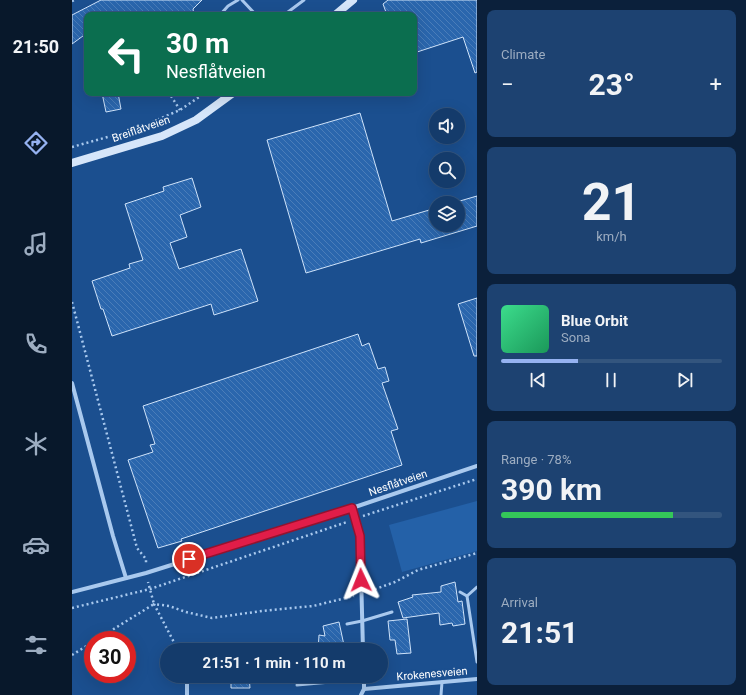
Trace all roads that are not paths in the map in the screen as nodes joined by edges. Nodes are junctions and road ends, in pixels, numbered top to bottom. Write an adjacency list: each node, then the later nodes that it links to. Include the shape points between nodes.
1 (238, 0): 5 (lane)
2 (242, 0): 6 (lane)
3 (304, 0): 7 (lane)
4 (353, 0): 8 (street)
5 (223, 12)
6 (253, 12)
7 (288, 12)
8 (339, 12)
9 (229, 96): 10 (street, Breiflåtveien, via 196,120 162,136)
10 (72, 162)
11 (72, 383): 14 (street)
12 (477, 466): 13 (street, Nesflåtveien)
13 (352, 508): 14 (street, Nesflåtveien); 20 (street, via 360,536)
14 (126, 578): 16 (street, Nesflåtveien)
15 (477, 587): 18 (lane)
16 (72, 592)
17 (460, 592): 18 (lane)
18 (467, 596): 23 (lane)
19 (392, 612): 20 (lane)
20 (362, 621): 21 (lane); 22 (street)
21 (347, 624)
22 (363, 643)
23 (477, 662)
24 (477, 679): 25 (street, Krokenesveien)
25 (442, 682): 30 (street, Krokenesveien); 33 (lane)
26 (186, 683): 31 (street)
27 (316, 683): 29 (lane)
28 (364, 683): 30 (street)
29 (297, 685)
30 (364, 689): 32 (street)
31 (186, 695)
32 (362, 695)
33 (441, 695)

